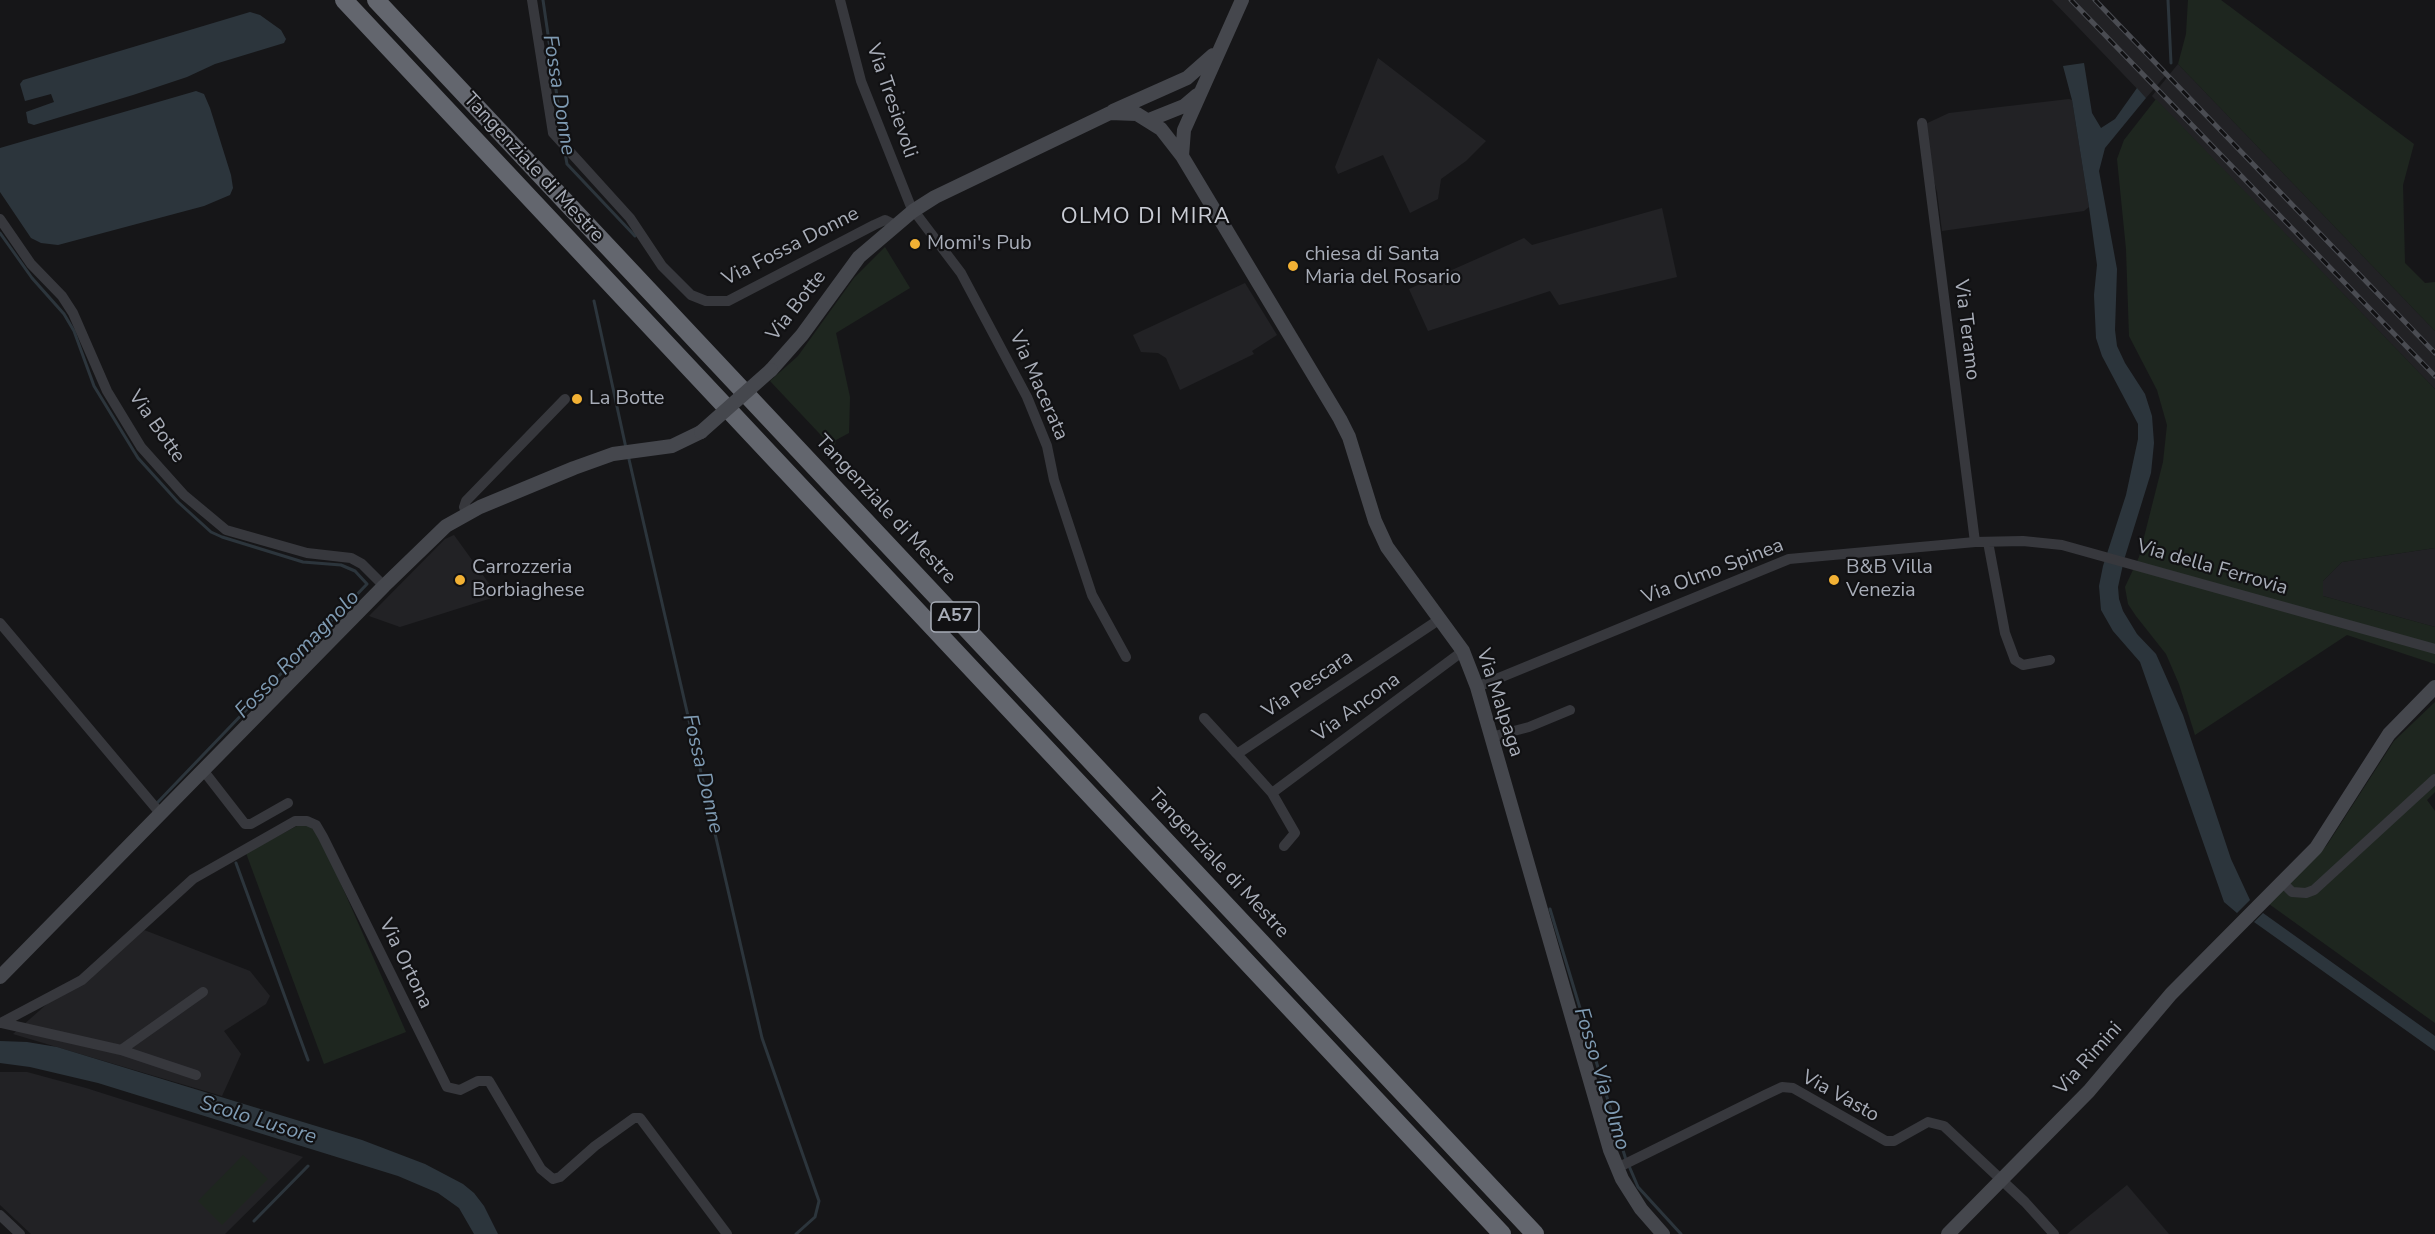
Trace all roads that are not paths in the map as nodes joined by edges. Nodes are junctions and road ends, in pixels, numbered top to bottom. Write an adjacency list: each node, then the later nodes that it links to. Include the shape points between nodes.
1 (344, 0): 50 (highway, Tangenziale di Mestre / A57)
2 (376, 0): 51 (highway, Tangenziale di Mestre / A57)
3 (532, 0): 15 (street, Via Fossa Donne, via 550,126 558,141 638,229 662,266 691,294 717,303 742,295 885,220)
4 (840, 0): 13 (street, Via Tresievoli, via 861,81)
5 (1242, 0): 6 (street)
6 (1218, 49): 7 (street, via 1196,72); 8 (street)
7 (1163, 88): 9 (street); 10 (street, via 1151,103)
8 (1198, 94): 10 (street, via 1184,106); 12 (street, via 1184,130)
9 (1110, 112): 10 (street, via 1137,114); 13 (street, Via Botte)
10 (1149, 120): 12 (street, Via Malpaga)
11 (1922, 123): 18 (street, Via Teramo)
12 (1182, 156): 21 (street, Via Malpaga, via 1340,419 1387,547)
13 (913, 211): 15 (street, Via Botte); 25 (street, Via Macerata, via 961,273 1027,397 1047,446 1054,480 1092,595)
14 (0, 219): 20 (street, Via Botte, via 31,264 73,313 107,391 141,447 184,495 226,530 306,553 351,558)
15 (895, 225): 17 (street, Via Botte, bridge, via 859,257 771,370 701,432 672,446 626,452 554,476)
16 (565, 399): 17 (street, Via Botte, via 466,501)
17 (466, 513): 20 (street, Via Botte, via 440,531)
18 (1975, 542): 19 (street, Via della Ferrovia); 27 (street, Via Olmo Spinea, via 1790,559)
19 (1988, 542): 23 (street, Via della Ferrovia, via 2062,545); 26 (street, via 2015,660 2023,665)
20 (384, 586): 33 (street, Via Botte)
21 (1440, 620): 24 (street, Via Malpaga); 32 (street, Via Pescara)
22 (0, 623): 37 (street)
23 (2435, 649)
24 (1463, 651): 27 (street, Via Malpaga); 35 (street, Via Ancona)
25 (1126, 657)
26 (2050, 660)
27 (1477, 687): 31 (street, Via Malpaga)
28 (2435, 687): 39 (street, Via Rimini, via 2390,734 2330,828)
29 (1570, 710): 31 (street)
30 (1204, 718): 32 (street)
31 (1491, 737): 45 (street, Via Malpaga)
32 (1237, 754): 35 (street)
33 (203, 770): 36 (street, via 245,824); 37 (street, Via Botte)
34 (2435, 779): 39 (street, via 2314,890 2292,892)
35 (1272, 793): 38 (street, via 1295,833)
36 (288, 803)
37 (160, 813): 40 (street, Via Botte)
38 (1284, 846)
39 (2282, 882): 46 (street, Via Rimini, via 2171,994 2089,1091)
40 (0, 977)
41 (203, 992): 43 (street)
42 (1, 1023): 43 (street, Via Ortona); 49 (street, Via Ortona, via 82,980 193,879 295,821 307,821 316,825 323,837 447,1087 459,1090 483,1079 489,1081 541,1169 553,1179 634,1118 640,1118)
43 (121, 1050): 44 (street, Via Ortona)
44 (196, 1075)
45 (1624, 1165): 46 (street, Via Vasto, via 1782,1088 1793,1088 1886,1142 1920,1125 1936,1122); 52 (street, Via Malpaga, via 1641,1209)
46 (2001, 1178): 53 (street, Via Rimini); 54 (street)
47 (0, 1215): 48 (street)
48 (20, 1234)
49 (727, 1234)
50 (1502, 1234)
51 (1535, 1234)
52 (1664, 1234)
53 (1948, 1234)
54 (2054, 1234)

